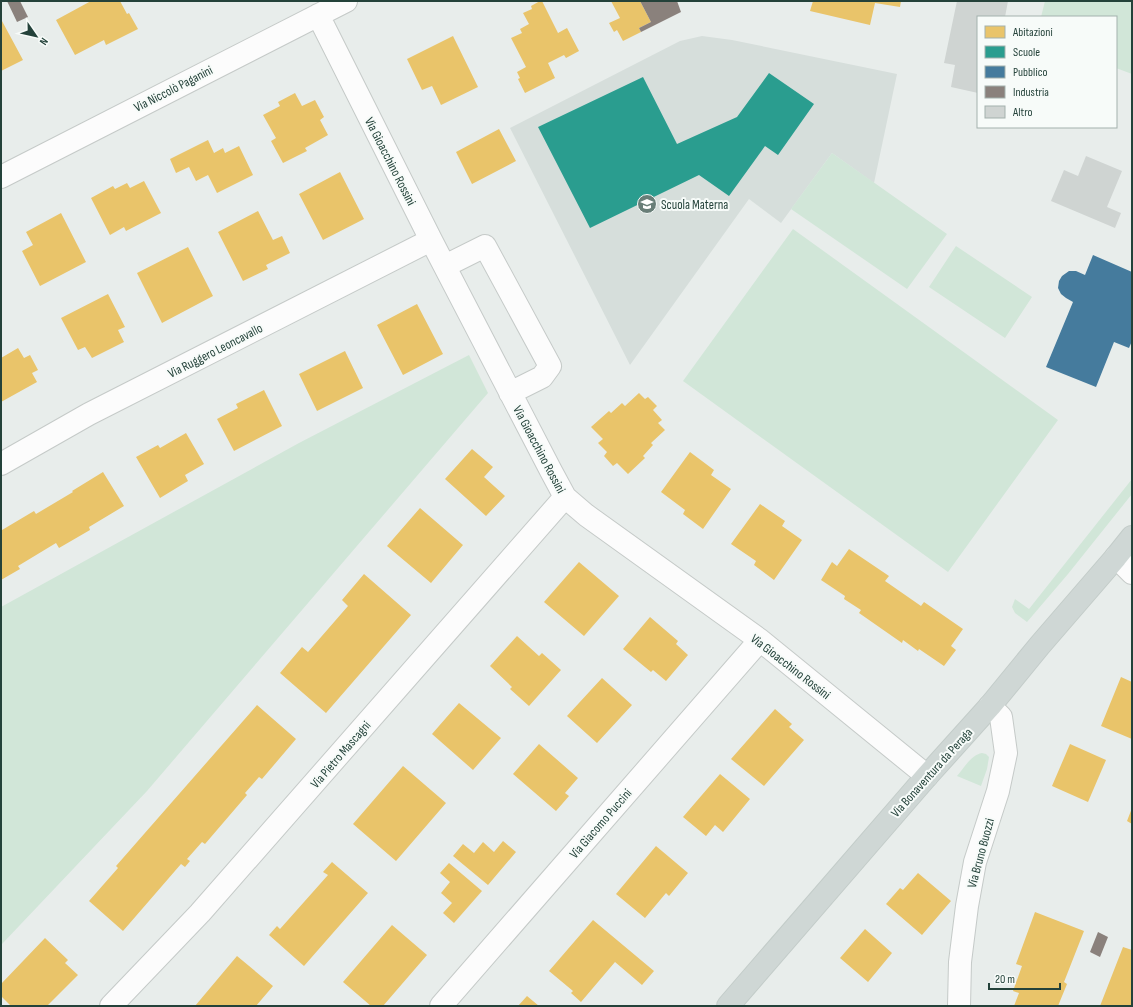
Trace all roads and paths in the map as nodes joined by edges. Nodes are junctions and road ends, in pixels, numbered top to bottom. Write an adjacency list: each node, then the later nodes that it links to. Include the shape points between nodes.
1 (346, 1): 2 (street, Via Niccolò Paganini)
2 (318, 15): 3 (street, Via Niccolò Paganini); 4 (street, Via Gioacchino Rossini)
3 (1, 177)
4 (431, 240): 5 (street, Via Gioacchino Rossini); 7 (street, Via Ruggero Leoncavallo, via 89,414)
5 (445, 266): 6 (street, Via Gioacchino Rossini); 6 (street, via 486,246 550,366 542,377)
6 (510, 393): 8 (street, Via Gioacchino Rossini)
7 (1, 464)
8 (565, 497): 12 (street, Via Gioacchino Rossini, via 586,515); 15 (street, Via Pietro Mascagni, via 210,901)
9 (1132, 537): 10 (main road, Via Bonaventura da Peraga)
10 (1116, 557): 11 (street); 13 (main road, Via Bonaventura da Peraga)
11 (1132, 572)
12 (760, 640): 14 (street, Via Gioacchino Rossini); 16 (street, Via Giacomo Puccini)
13 (990, 706): 14 (main road, Via Bonaventura da Peraga); 18 (street, Via Bruno Buozzi, via 1000,717 1006,753 998,791 975,862 960,962)
14 (926, 776): 17 (main road, Via Bonaventura da Peraga)
15 (111, 1006)
16 (441, 1006)
17 (728, 1006)
18 (959, 1006)

